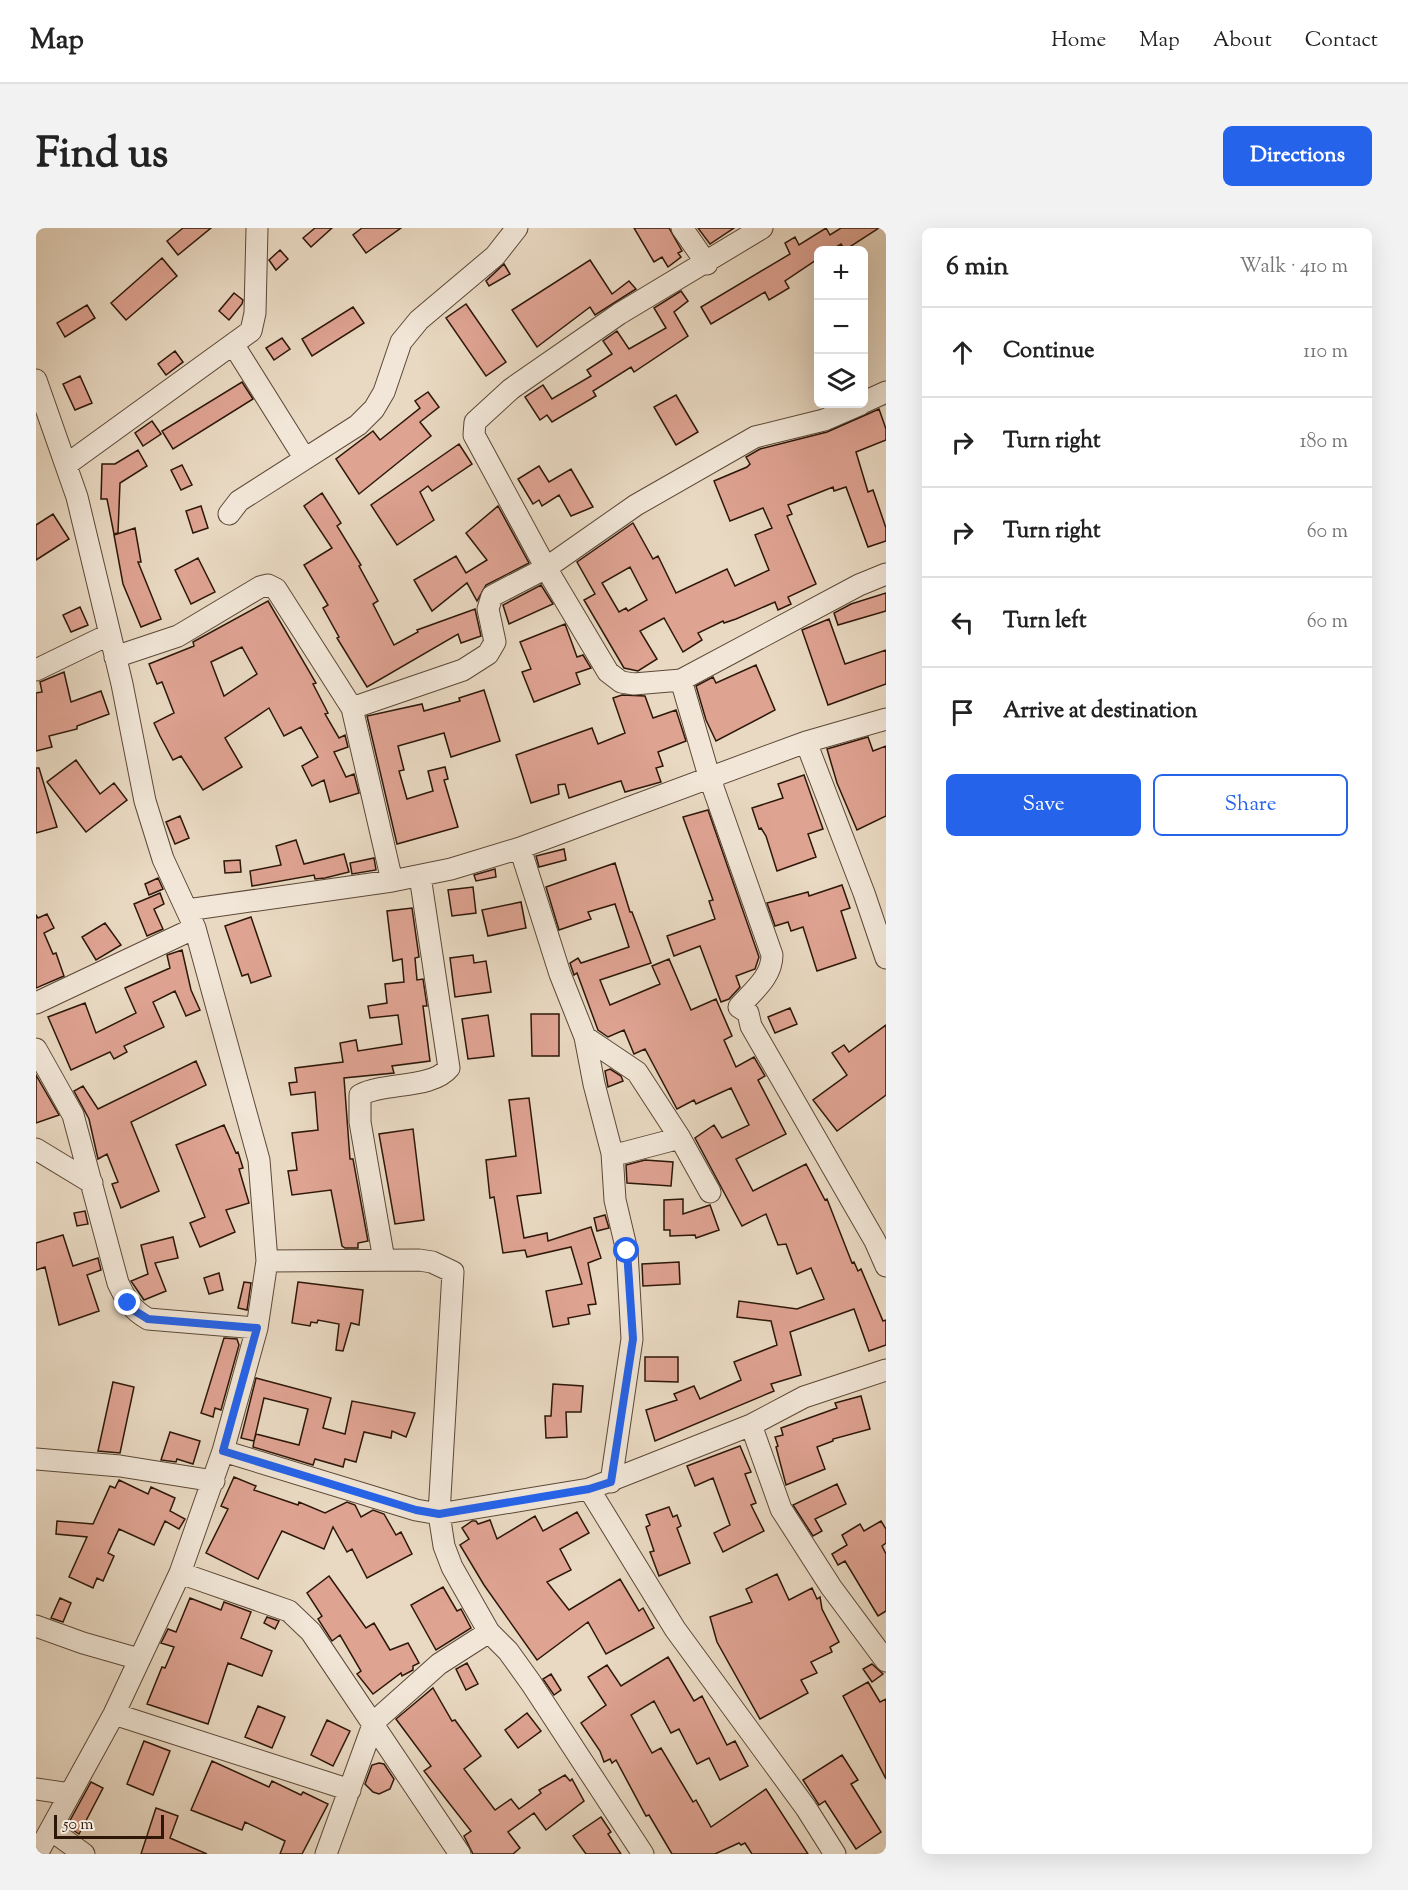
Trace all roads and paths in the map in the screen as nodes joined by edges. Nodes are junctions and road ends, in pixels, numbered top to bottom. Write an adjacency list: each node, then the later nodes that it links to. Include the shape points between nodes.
1 (256, 228): 6 (street, via 253,322 251,331)
2 (517, 228): 11 (street, via 495,256 419,320 401,342 374,409 358,426)
3 (682, 228): 5 (street)
4 (762, 228): 5 (street)
5 (706, 264): 14 (street, via 619,314 511,389 475,422 474,435 483,456)
6 (233, 344): 11 (street); 12 (street)
7 (36, 381): 12 (street)
8 (886, 392): 9 (street)
9 (868, 400)
10 (851, 408): 14 (street, via 824,420 755,437 636,505)
11 (305, 459): 13 (street, via 239,501)
12 (66, 465): 16 (street)
13 (229, 514)
14 (546, 568): 19 (street, via 608,672 621,682 634,684); 20 (street, via 492,596 488,609 495,642 488,654 463,670)
15 (886, 574): 19 (street)
16 (110, 634): 17 (street); 18 (street)
17 (116, 657): 20 (street, via 178,636 268,585 276,589); 27 (street, via 147,810 163,859)
18 (38, 665)
19 (681, 680): 23 (street)
20 (352, 708): 26 (street)
21 (886, 719): 22 (street)
22 (806, 742): 23 (street); 28 (street)
23 (709, 776): 24 (street); 39 (street, via 772,955 768,975 739,1007 748,1013 751,1026)
24 (520, 848): 25 (street); 30 (street, via 560,974)
25 (420, 876): 26 (street); 38 (street, via 449,1068 431,1079 360,1095 360,1122)
26 (392, 880): 27 (street)
27 (191, 919): 29 (street); 37 (street, via 259,1160)
28 (885, 955)
29 (36, 1003)
30 (585, 1037): 32 (street, via 636,1072); 34 (street)
31 (36, 1049): 35 (street, via 73,1115)
32 (680, 1138): 34 (street); 36 (street)
33 (36, 1149): 35 (street)
34 (612, 1153): 46 (street, via 615,1200 627,1251 633,1339)
35 (92, 1183): 40 (street, via 118,1283 135,1311 148,1319)
36 (710, 1192)
37 (267, 1260): 38 (street); 40 (street)
38 (384, 1260): 48 (street, via 432,1262 453,1272)
39 (886, 1266)
40 (257, 1328): 43 (street)
41 (886, 1370): 42 (street, via 804,1397)
42 (752, 1425): 46 (street); 53 (street, via 781,1509 831,1587)
43 (223, 1451): 45 (street); 48 (street)
44 (36, 1459): 45 (street, via 120,1466)
45 (214, 1481): 49 (street)
46 (611, 1482): 47 (street)
47 (589, 1489): 48 (street); 65 (street, via 675,1629 769,1756)
48 (439, 1514): 51 (street, via 452,1566)
49 (180, 1573): 52 (street); 55 (street, via 289,1611 311,1632)
50 (36, 1626): 52 (street)
51 (489, 1632): 55 (street, via 439,1664); 64 (street, via 531,1683)
52 (139, 1659): 54 (street)
53 (886, 1661)
54 (114, 1714): 57 (street); 58 (street)
55 (374, 1722): 57 (street); 63 (street)
56 (36, 1788): 58 (street)
57 (350, 1790): 62 (street)
58 (70, 1794): 59 (street)
59 (51, 1830): 60 (street); 61 (street)
60 (37, 1854)
61 (84, 1854)
62 (326, 1854)
63 (460, 1854)
64 (643, 1854)
65 (835, 1854)

